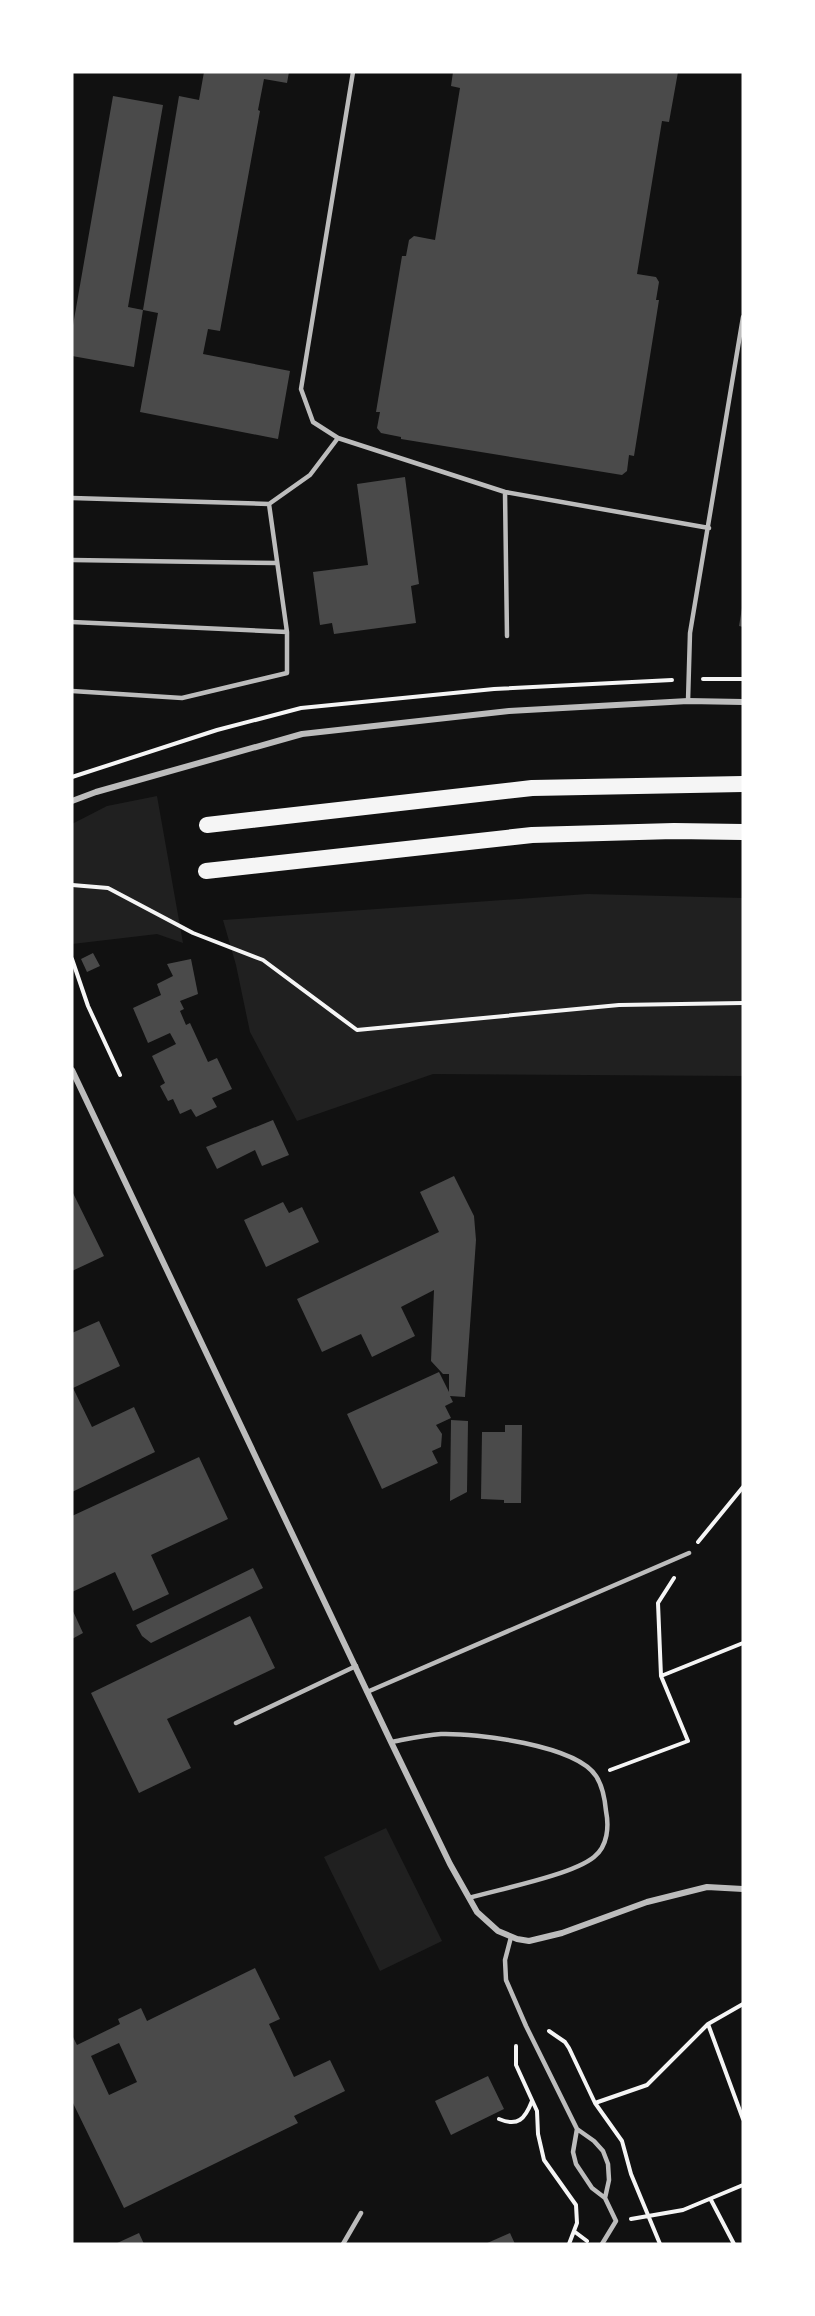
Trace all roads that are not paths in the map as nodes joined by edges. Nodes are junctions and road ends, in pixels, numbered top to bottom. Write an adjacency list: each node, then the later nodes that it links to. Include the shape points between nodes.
1 (353, 72): 3 (lane, via 302,389 313,422)
2 (743, 317): 7 (lane)
3 (338, 438): 4 (lane); 6 (lane, via 310,475)
4 (505, 492): 7 (lane); 12 (lane)
5 (72, 498): 6 (lane)
6 (269, 504): 9 (lane)
7 (709, 528): 14 (lane, via 690,633)
8 (72, 560): 9 (lane)
9 (278, 563): 11 (lane)
10 (72, 622): 11 (lane)
11 (287, 632): 13 (lane, via 287,673 182,698)
12 (507, 636)
13 (72, 691)
14 (688, 701): 15 (street); 17 (street, via 509,711 302,734)
15 (743, 702)
16 (743, 784): 18 (highway, via 532,788)
17 (72, 801)
18 (207, 825)
19 (743, 832): 20 (highway, via 532,835)
20 (206, 871)
21 (72, 1070): 23 (street)
22 (689, 1553): 24 (lane)
23 (356, 1666): 24 (street); 25 (lane)
24 (367, 1692): 26 (street)
25 (236, 1723)
26 (391, 1742): 28 (street); 28 (lane, via 459,1734 523,1743 572,1757 596,1776 608,1824 599,1853 579,1866)
27 (743, 1889): 29 (street, via 707,1887 647,1902 545,1938 529,1941)
28 (469, 1898): 29 (street, via 487,1923)
29 (511, 1937): 30 (lane, via 504,1971 526,2026)
30 (577, 2129): 31 (lane, via 573,2152 576,2164 592,2188); 31 (lane, via 594,2140 608,2163)
31 (605, 2198): 34 (lane, via 616,2221)
32 (361, 2213): 33 (lane)
33 (343, 2244)
34 (602, 2244)

